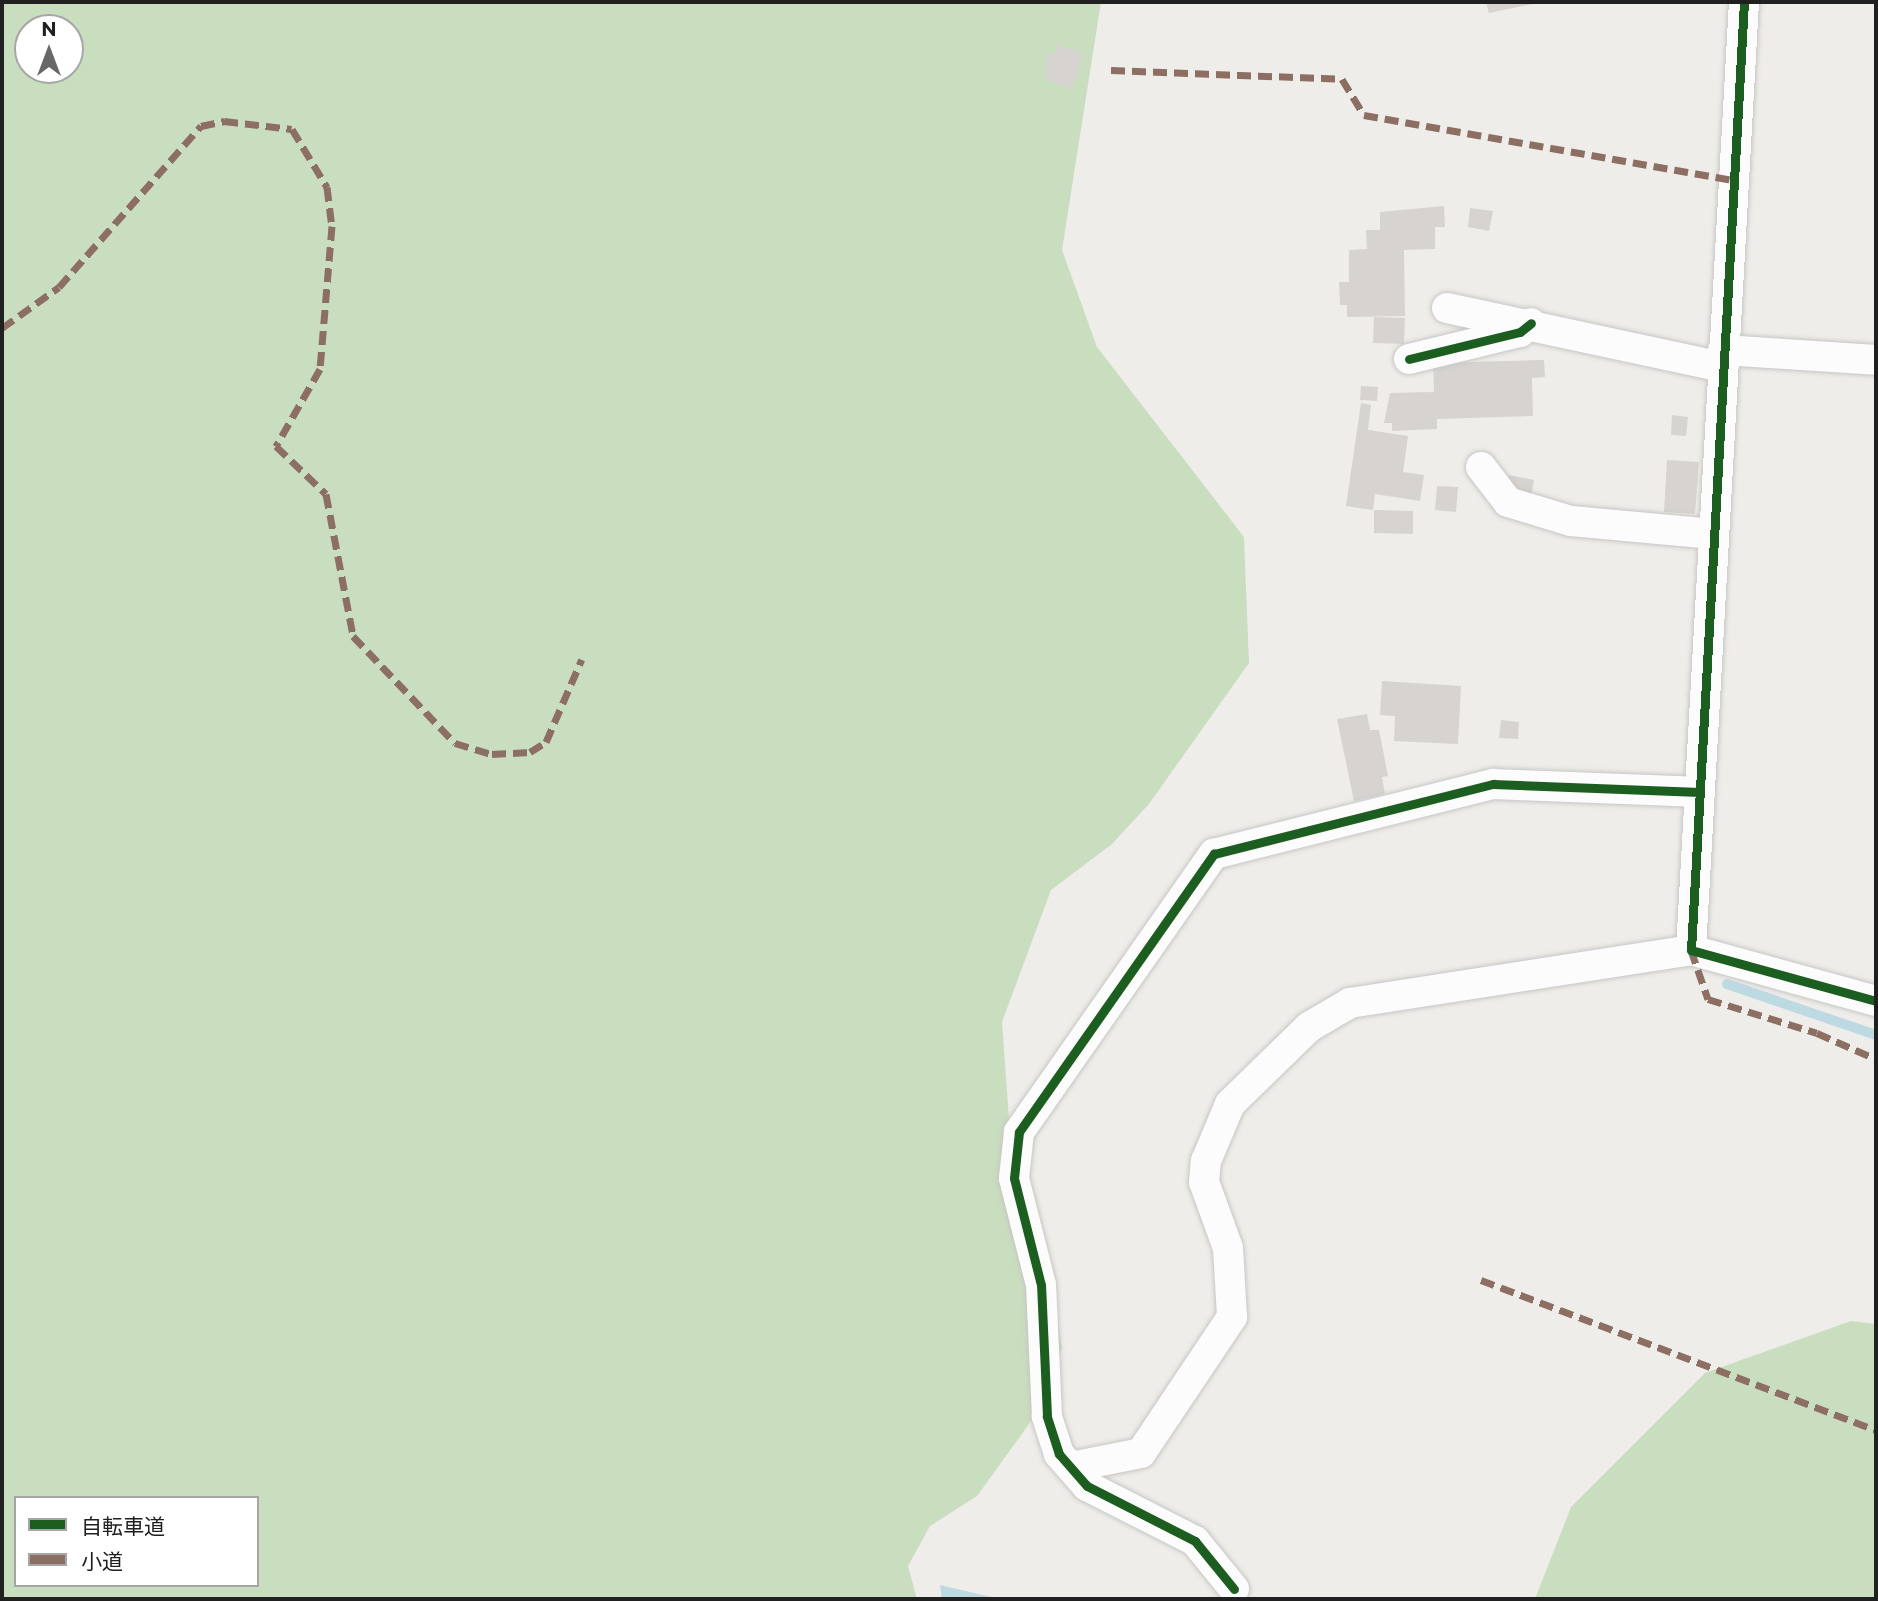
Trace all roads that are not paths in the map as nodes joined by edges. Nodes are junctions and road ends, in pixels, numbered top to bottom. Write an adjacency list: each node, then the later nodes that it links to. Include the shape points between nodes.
1 (1744, 2): 5 (street)
2 (1447, 308): 3 (street)
3 (1531, 323): 4 (street, via 1520,332); 5 (street)
4 (1409, 359)
5 (1723, 359): 6 (street); 8 (street)
6 (1876, 360)
7 (1481, 467): 8 (street, via 1508,502 1572,521)
8 (1713, 534): 9 (street)
9 (1700, 792): 10 (street); 12 (street, via 1493,784 1214,855 1016,1144 1014,1178 1045,1307 1047,1416)
10 (1691, 950): 11 (street); 12 (street, via 1350,1003 1309,1027 1230,1104 1206,1161 1204,1181 1228,1248 1232,1317 1141,1453)
11 (1876, 1001)
12 (1071, 1467): 13 (street, via 1087,1486 1195,1541)
13 (1234, 1589)

